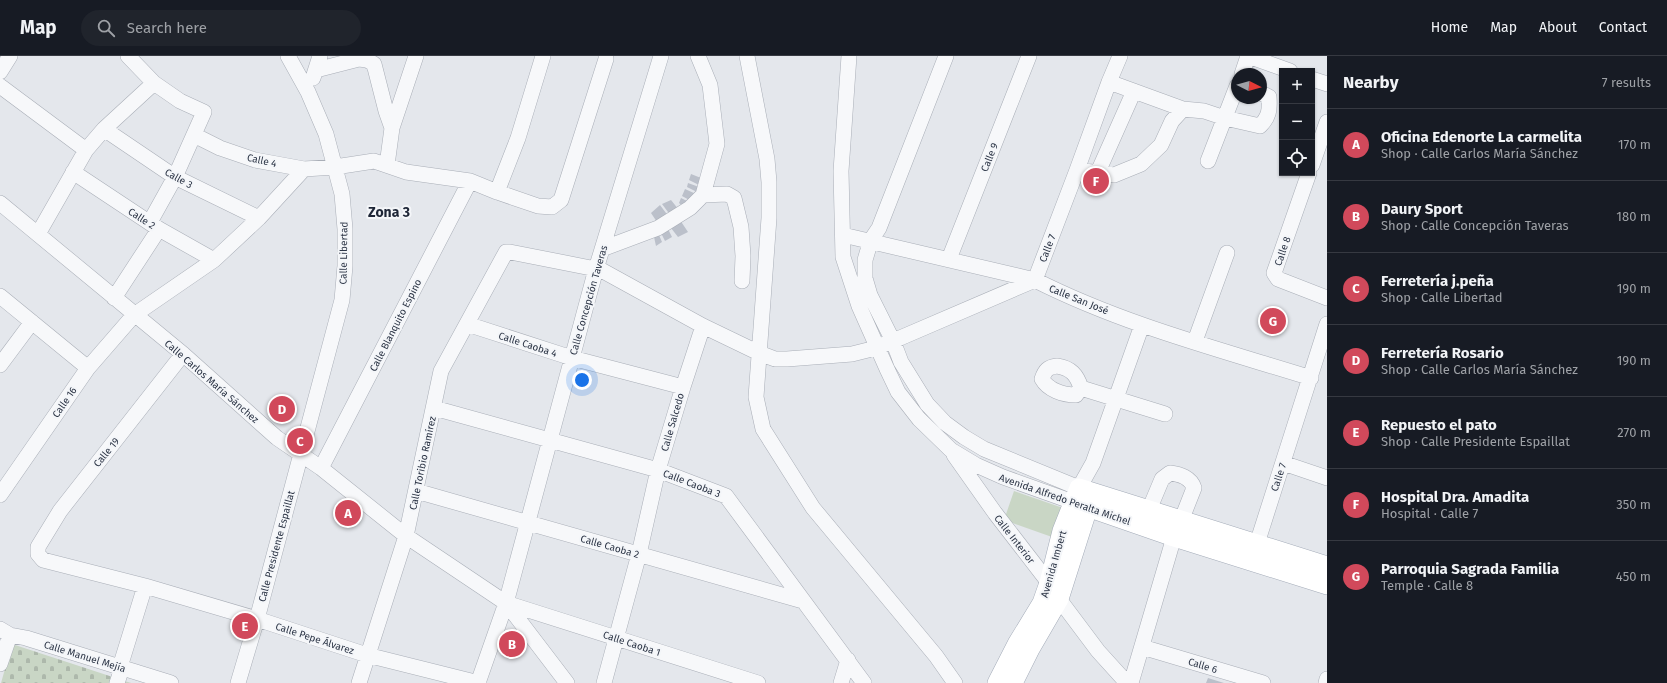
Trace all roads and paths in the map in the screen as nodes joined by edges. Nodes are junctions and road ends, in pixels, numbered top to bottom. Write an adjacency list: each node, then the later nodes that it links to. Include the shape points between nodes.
1 (10, 56): 18 (street)
2 (128, 56): 21 (street)
3 (288, 56): 25 (street, Calle Libertad)
4 (416, 56): 31 (street)
5 (543, 56): 46 (street, via 518,138)
6 (661, 56): 54 (street, Calle Concepción Taveras)
7 (698, 56): 47 (street, via 710,85 717,144)
8 (747, 56): 74 (street, via 769,182 769,218)
9 (849, 56): 52 (street, Avenida Alfredo Peralta Michel, via 841,171)
10 (946, 56): 53 (street, Avenida Alfredo Peralta Michel, via 879,228)
11 (1029, 56): 56 (street, Calle 9)
12 (1120, 56): 20 (street, Calle 7)
13 (1248, 56): 16 (street); 17 (street)
14 (606, 60): 46 (street, Calle 4, via 561,200 552,207 538,206)
15 (318, 63): 25 (street); 31 (street, via 359,59 374,64)
16 (1244, 68)
17 (1282, 68)
18 (0, 72)
19 (1315, 80): 22 (street)
20 (1109, 82): 24 (street); 40 (street, Calle 7)
21 (154, 83): 32 (street); 33 (street, via 180,101 204,112)
22 (1327, 84)
23 (0, 86): 34 (street)
24 (1134, 91): 28 (street); 42 (street)
25 (308, 92): 38 (street, Calle Libertad, via 326,134)
26 (1267, 96): 29 (street, via 1270,108 1267,119 1260,126)
27 (1231, 102): 29 (street)
28 (1183, 109): 29 (street, via 1204,111); 42 (street, via 1172,121 1161,144 1141,164 1114,175)
29 (1225, 118): 36 (street)
30 (1327, 122): 35 (street)
31 (392, 128): 37 (street)
32 (104, 129): 34 (street); 44 (street, Calle 3)
33 (194, 135): 39 (street, Calle 4, via 254,160); 44 (street)
34 (86, 150): 41 (street)
35 (1315, 156)
36 (1208, 161)
37 (387, 165): 38 (street, Calle 4, via 374,161); 45 (street, Calle 4, via 406,172)
38 (335, 167): 39 (street, Calle 4); 86 (street, Calle Libertad, via 342,194 345,229 342,300)
39 (304, 168): 49 (street, Calle 16)
40 (1077, 170): 42 (street); 59 (street, Calle 7)
41 (73, 172): 50 (street, Calle 2); 51 (street)
42 (1098, 172)
43 (1308, 176): 63 (street, Calle 8, via 1274,273 1278,279)
44 (175, 177): 49 (street, Calle 3); 50 (street)
45 (470, 181): 46 (street, Calle 4); 88 (street, Calle Blanquito Espino)
46 (497, 192)
47 (703, 195): 54 (street, via 690,208 658,228); 60 (street, via 727,194 734,198 741,227)
48 (0, 203): 51 (street, Calle Carlos María Sánchez)
49 (259, 218): 57 (street, Calle 16)
50 (155, 225): 57 (street, Calle 2); 62 (street)
51 (38, 234): 62 (street, Calle Carlos María Sánchez)
52 (843, 235): 53 (street, Calle San José); 72 (street, Avenida Alfredo Peralta Michel, via 845,264 859,306)
53 (871, 240): 56 (street, Calle San José); 70 (street, Avenida Alfredo Peralta Michel, via 865,260 865,278 870,295)
54 (602, 249): 58 (street, Calle Concepción Taveras)
55 (1227, 253): 71 (street)
56 (949, 259): 59 (street, Calle San José)
57 (214, 260): 64 (street, Calle 16)
58 (596, 269): 66 (street, Calle Toribio Ramírez, via 506,252); 69 (street); 75 (street, Calle Concepción Taveras)
59 (1035, 280): 67 (street, Calle San José, via 1056,291); 70 (street)
60 (742, 281)
61 (0, 296): 65 (street)
62 (114, 298): 64 (street, Calle Carlos María Sánchez)
63 (1327, 298)
64 (134, 315): 73 (street, Calle Carlos María Sánchez); 77 (street, Calle 16)
65 (32, 322): 76 (street); 77 (street)
66 (467, 324): 75 (street, Calle Caoba 4); 82 (street, Calle Toribio Ramírez, via 441,371)
67 (1142, 324): 71 (street, Calle San José); 81 (street, Avenida Imbert)
68 (1327, 324): 78 (street, Calle 7)
69 (703, 326): 74 (street); 79 (street, Calle Salcedo)
70 (893, 341): 72 (street); 93 (street, Avenida Alfredo Peralta Michel, via 912,381 927,404 945,423 984,449)
71 (1195, 341): 78 (street, Calle San José)
72 (877, 346): 74 (street, via 852,354 810,358 775,359); 85 (street, Avenida Alfredo Peralta Michel, via 898,392 919,419)
73 (183, 354): 86 (street, Calle Carlos María Sánchez, via 277,438); 99 (street, Calle 19, via 60,511 38,547)
74 (759, 354): 127 (street, via 756,397 763,428 813,508 936,656)
75 (572, 358): 79 (street, Calle Caoba 4); 84 (street, Calle Concepción Taveras)
76 (0, 365)
77 (88, 368): 92 (street, Calle 16)
78 (1310, 378): 87 (street, Calle 7)
79 (683, 387): 89 (street, Calle Salcedo)
80 (1081, 388): 81 (street)
81 (1115, 399): 83 (street); 93 (street, Avenida Imbert)
82 (434, 408): 84 (street, Calle Caoba 3); 91 (street, Calle Toribio Ramírez)
83 (1165, 414)
84 (550, 440): 89 (street, Calle Caoba 3); 95 (street, Calle Concepción Taveras)
85 (951, 450): 93 (street, Avenida Alfredo Peralta Michel, via 1003,477); 102 (street, Calle Interior, via 995,514)
86 (300, 454): 88 (street, Calle Carlos María Sánchez); 108 (street, Calle Presidente Espaillat)
87 (1283, 463): 90 (street); 98 (street, Calle 7)
88 (321, 468): 97 (street, Calle Carlos María Sánchez)
89 (658, 470): 100 (street, Calle Salcedo); 106 (street, Calle Caoba 3, via 726,496)
90 (1327, 478)
91 (416, 491): 95 (street, Calle Caoba 2); 97 (street, Calle Toribio Ramírez)
92 (0, 495)
93 (1083, 498): 94 (main road, Avenida Alfredo Peralta Michel); 96 (main road, Avenida Alfredo Peralta Michel); 102 (main road, Avenida Imbert, via 1062,531); 105 (main road, Avenida Imbert)
94 (1149, 510): 96 (main road, Avenida Alfredo Peralta Michel); 96 (street, via 1162,479 1170,473 1186,478 1194,488)
95 (528, 523): 100 (street, Calle Caoba 2); 107 (street, Calle Concepción Taveras)
96 (1178, 528): 98 (main road, Avenida Alfredo Peralta Michel); 111 (street)
97 (406, 536): 107 (street, Calle Carlos María Sánchez); 112 (street, Calle Toribio Ramírez)
98 (1254, 553): 101 (main road, Avenida Alfredo Peralta Michel); 103 (main road, Avenida Alfredo Peralta Michel)
99 (38, 554): 104 (street, Calle Pepe Álvarez, via 43,560)
100 (639, 554): 106 (street, Calle Caoba 2); 110 (street, Calle Salcedo)
101 (1327, 566)
102 (1049, 583): 105 (street, Calle Interior); 128 (main road, Avenida Imbert, via 1042,603)
103 (1327, 585)
104 (145, 586): 108 (street, Calle Pepe Álvarez); 115 (street)
105 (1059, 599): 129 (main road, Avenida Imbert); 130 (street, Calle Interior, via 1098,651)
106 (803, 601): 113 (street, Calle Caoba 3)
107 (506, 603): 110 (street, Calle Caoba 1); 121 (street, Calle Concepción Taveras); 122 (street, Calle Carlos María Sánchez)
108 (257, 619): 112 (street, Calle Pepe Álvarez); 119 (street, Calle Presidente Espaillat)
109 (5, 632): 114 (street); 115 (street, Calle Manuel Mejía)
110 (616, 637): 123 (street, Calle Salcedo); 124 (street, Calle Caoba 1)
111 (1142, 647): 131 (street); 132 (street, Calle 6)
112 (367, 655): 120 (street, Calle Toribio Ramírez); 121 (street, Calle Pepe Álvarez)
113 (848, 660): 125 (street); 126 (street, Calle Caoba 3)
114 (0, 664)
115 (121, 667): 117 (street); 118 (street, Calle Manuel Mejía)
116 (1327, 679): 133 (street)
117 (117, 683)
118 (171, 683)
119 (238, 683)
120 (359, 683)
121 (478, 683)
122 (567, 683)
123 (604, 683)
124 (758, 683)
125 (841, 683)
126 (864, 683)
127 (955, 683)
128 (997, 683)
129 (1013, 683)
130 (1127, 683)
131 (1131, 683)
132 (1263, 683)
133 (1326, 683)

